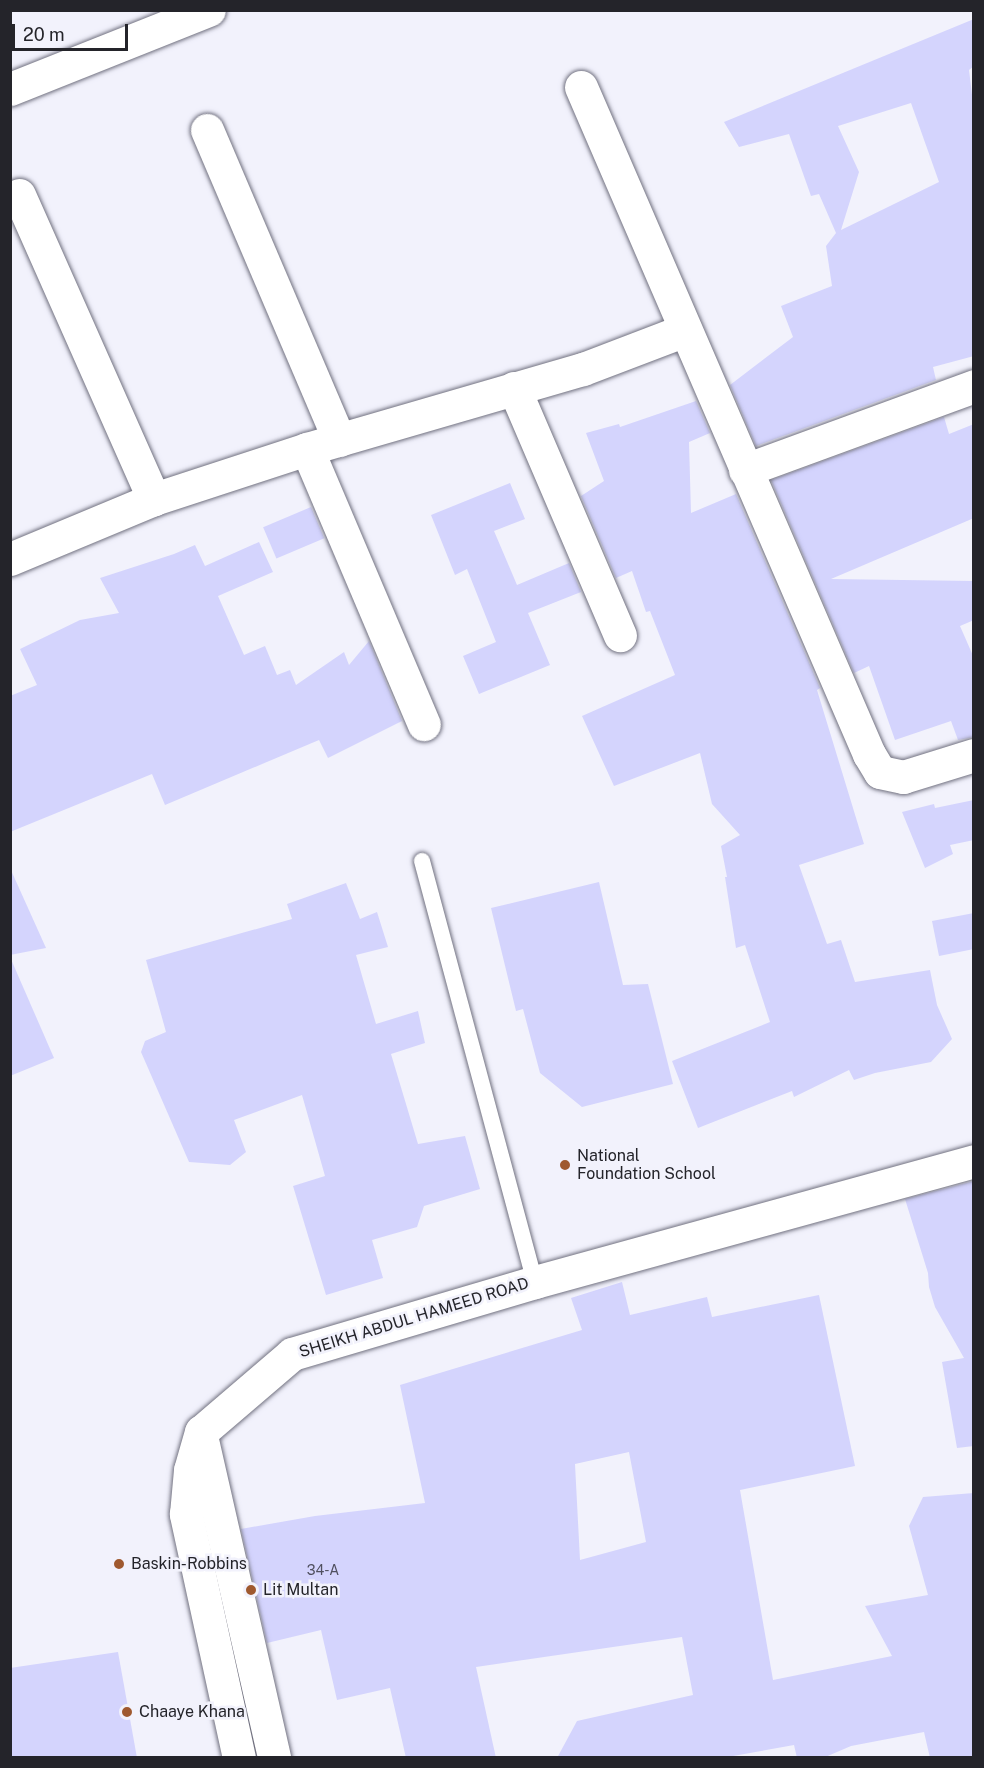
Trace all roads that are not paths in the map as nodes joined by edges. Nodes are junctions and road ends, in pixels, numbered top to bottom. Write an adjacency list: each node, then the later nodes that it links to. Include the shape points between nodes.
1 (209, 10): 3 (street)
2 (581, 87): 6 (street)
3 (10, 89)
4 (207, 130): 9 (street)
5 (19, 195): 12 (street)
6 (685, 330): 8 (street, via 583,369); 11 (street)
7 (974, 386): 11 (street)
8 (514, 388): 9 (street); 14 (street)
9 (339, 440): 10 (street)
10 (307, 449): 12 (street); 15 (street)
11 (745, 470): 16 (street, via 880,772 903,777)
12 (154, 499): 13 (street)
13 (10, 559)
14 (620, 635)
15 (424, 724)
16 (974, 755)
17 (422, 861): 19 (lane)
18 (974, 1161): 19 (street, SHEIKH ABDUL HAMEED ROAD)
19 (535, 1282): 20 (street, SHEIKH ABDUL HAMEED ROAD, via 292,1354)
20 (201, 1432): 21 (street, via 190,1470 186,1514); 22 (street)
21 (239, 1758)
22 (274, 1758)

